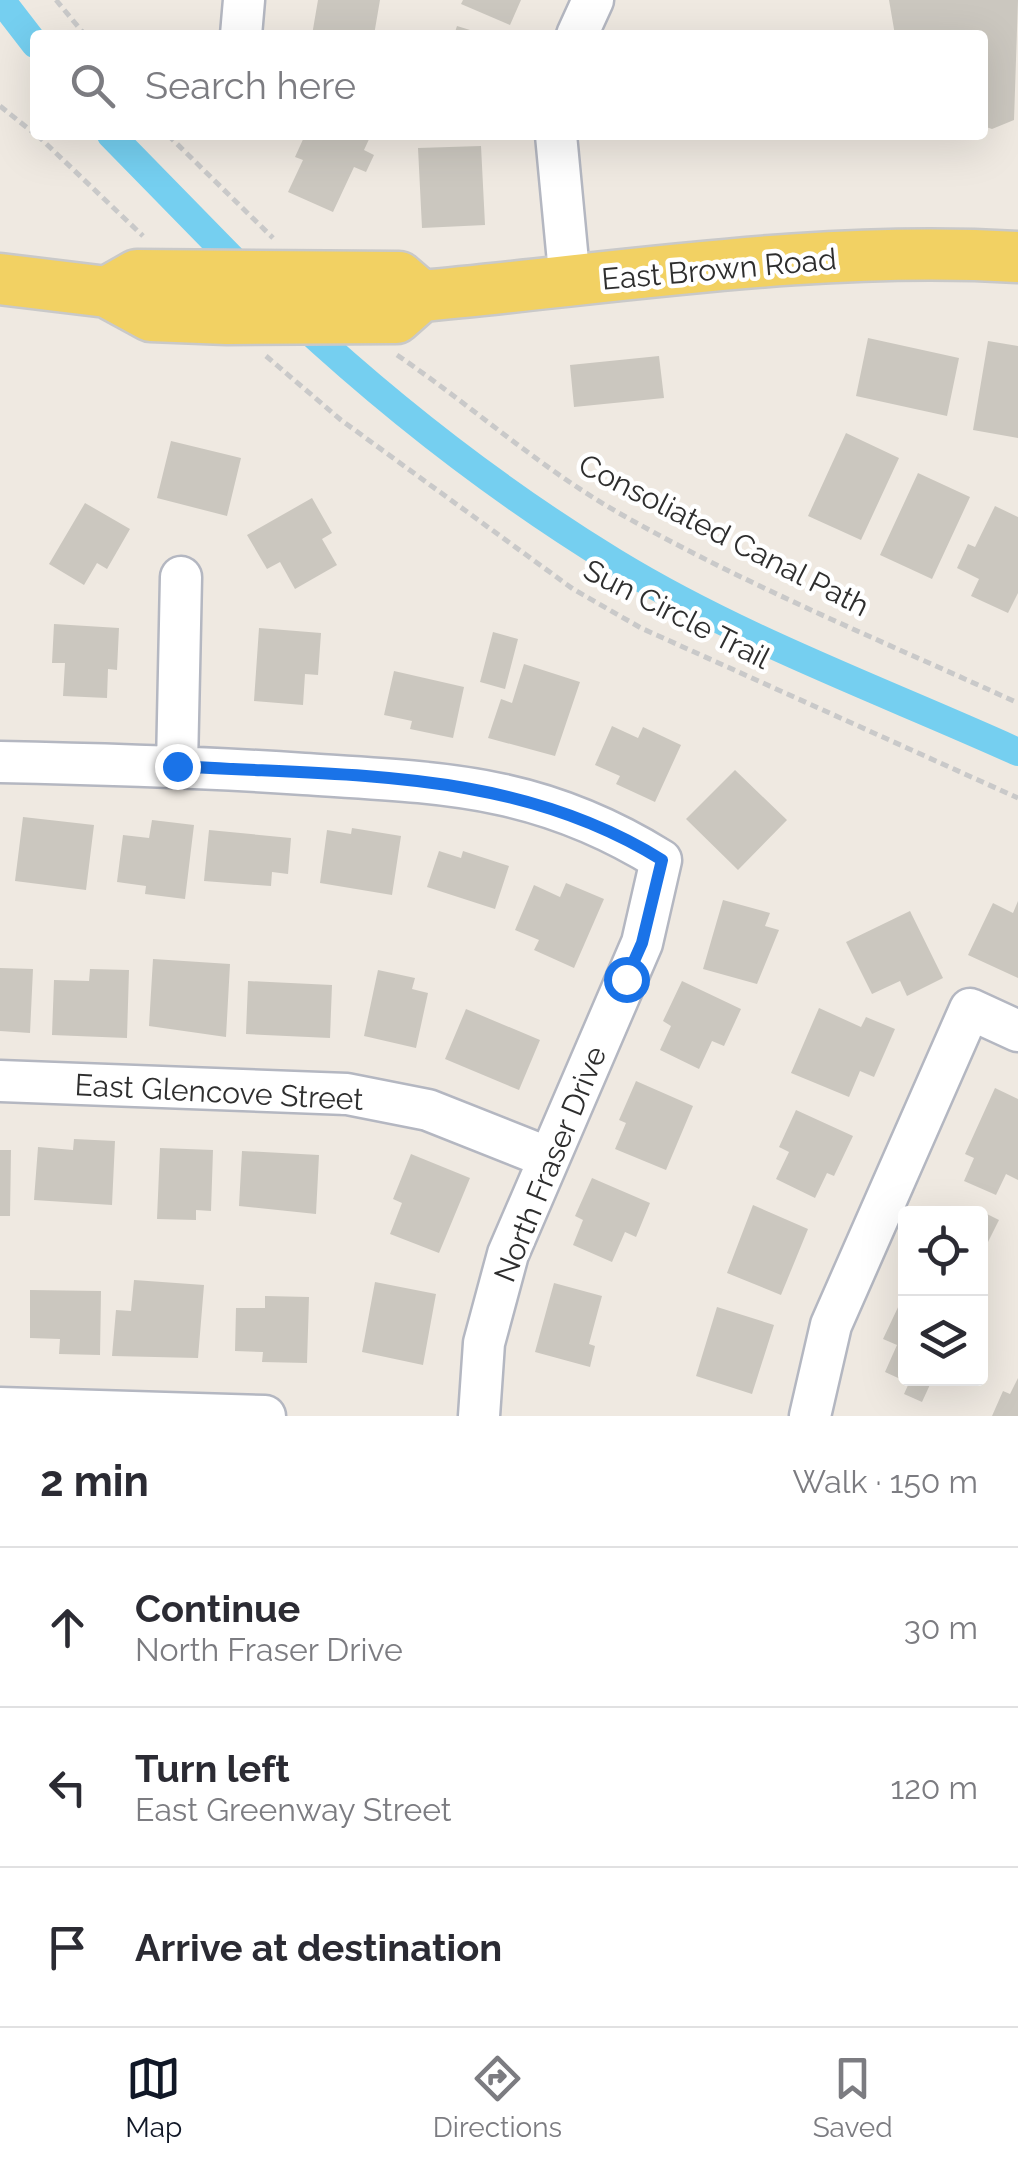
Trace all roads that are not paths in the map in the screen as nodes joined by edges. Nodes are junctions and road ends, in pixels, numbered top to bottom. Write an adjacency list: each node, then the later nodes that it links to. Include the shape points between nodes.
1 (244, 0): 3 (street)
2 (593, 0): 4 (street)
3 (241, 30)
4 (579, 30)
5 (556, 140): 8 (street)
6 (1018, 257): 8 (main road, East Brown Road, via 787,260)
7 (0, 279): 9 (main road, East Brown Road)
8 (570, 283): 10 (main road, East Brown Road)
9 (107, 292): 10 (main road, East Brown Road, via 136,275 196,274 399,277); 10 (main road, East Brown Road, via 151,316 254,336 396,318)
10 (421, 296)
11 (181, 577): 13 (street)
12 (0, 762): 13 (street)
13 (177, 766): 16 (street, North Fraser Drive, via 470,785 556,808 662,860 642,943)
14 (1018, 1032): 20 (street, via 970,1010 831,1326)
15 (0, 1081): 16 (street, East Glencove Street, via 346,1094 428,1110)
16 (549, 1158): 19 (street, North Fraser Drive, via 508,1254 484,1343)
17 (0, 1408): 18 (street)
18 (266, 1416)
19 (479, 1416)
20 (810, 1416)

